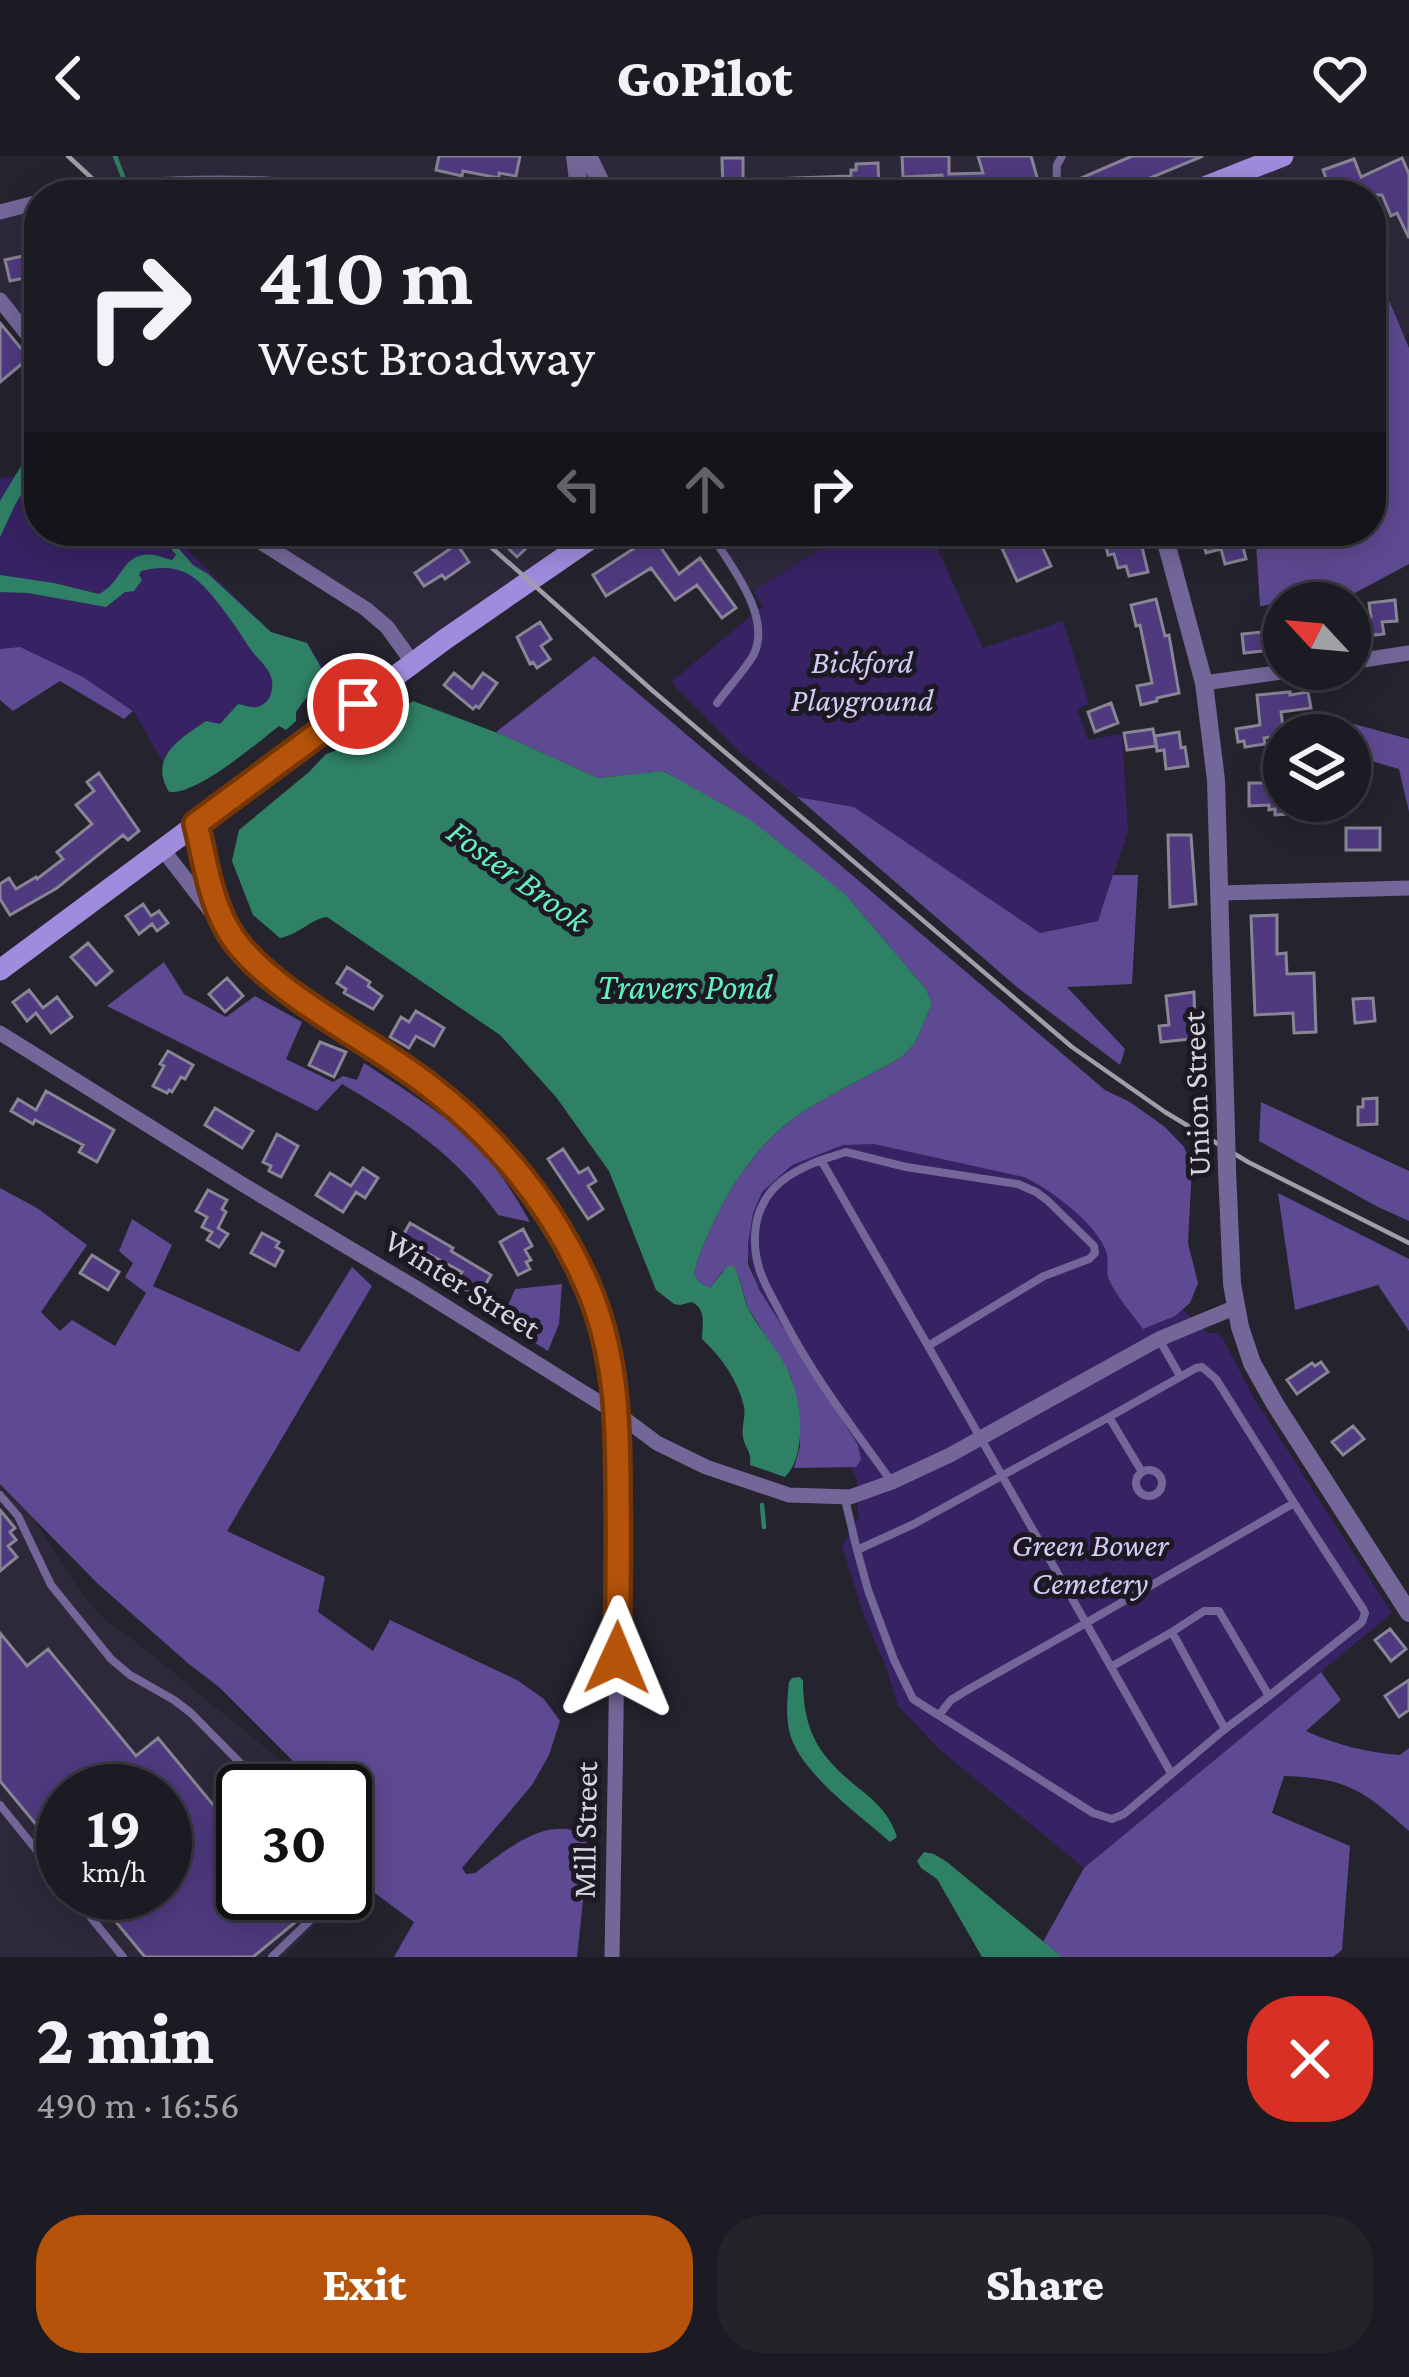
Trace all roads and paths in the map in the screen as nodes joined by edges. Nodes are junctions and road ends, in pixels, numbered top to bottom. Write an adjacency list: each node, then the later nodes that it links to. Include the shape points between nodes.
1 (1283, 156): 2 (main road)
2 (1222, 180)
3 (0, 300): 4 (street)
4 (24, 330)
5 (267, 546): 11 (street, via 366,609)
6 (579, 546): 11 (main road)
7 (718, 546): 14 (lane, via 748,593 758,633 753,656)
8 (1167, 546): 13 (street, Union Street)
9 (1409, 653): 10 (street)
10 (1371, 659)
11 (413, 663): 15 (main road)
12 (1263, 675): 13 (street)
13 (1204, 683): 18 (street, Union Street)
14 (717, 703)
15 (196, 824): 16 (main road); 19 (street, Mill Street)
16 (162, 849): 19 (street, Mill Street); 20 (main road)
17 (1409, 889): 18 (street)
18 (1220, 893): 23 (street, Union Street, bridge)
19 (228, 931): 27 (street, Mill Street, via 278,982 404,1066 503,1154 543,1205 592,1297)
20 (0, 970)
21 (0, 1033): 27 (street, Winter Street)
22 (821, 1160): 25 (lane); 25 (lane, via 846,1152 1018,1184 1094,1246 1089,1259 1044,1276); 32 (lane, via 785,1178 762,1204 757,1263 802,1356)
23 (1236, 1307): 24 (street, Winter Street); 37 (street, Union Street, via 1274,1404)
24 (1159, 1339): 26 (lane); 29 (street, Winter Street)
25 (928, 1346): 29 (lane)
26 (1180, 1376): 28 (lane); 35 (lane, via 1209,1370)
27 (618, 1414): 34 (street, Winter Street, via 706,1467 800,1497); 52 (street, Mill Street)
28 (1108, 1417): 30 (lane); 31 (lane)
29 (981, 1438): 31 (lane); 32 (street, Winter Street)
30 (1142, 1472)
31 (1004, 1476): 36 (lane); 38 (lane)
32 (892, 1483): 34 (street, Winter Street)
33 (0, 1496): 44 (lane, via 51,1586 111,1659 191,1713)
34 (844, 1498): 36 (lane)
35 (1294, 1503): 38 (lane); 41 (lane, via 1365,1613)
36 (857, 1550): 42 (lane, via 908,1693)
37 (1409, 1612)
38 (1086, 1623): 40 (lane); 42 (lane, via 969,1688)
39 (1172, 1632): 40 (lane); 41 (lane, via 1204,1611 1219,1611); 43 (lane)
40 (1111, 1667): 45 (lane)
41 (1269, 1696): 43 (lane)
42 (939, 1715): 45 (lane, via 1106,1818 1124,1814)
43 (1226, 1729): 45 (lane)
44 (241, 1764)
45 (1171, 1773)
46 (0, 1805): 47 (lane)
47 (36, 1850)
48 (93, 1920): 50 (lane)
49 (311, 1920): 51 (lane)
50 (123, 1957)
51 (272, 1957)
52 (612, 1957)

